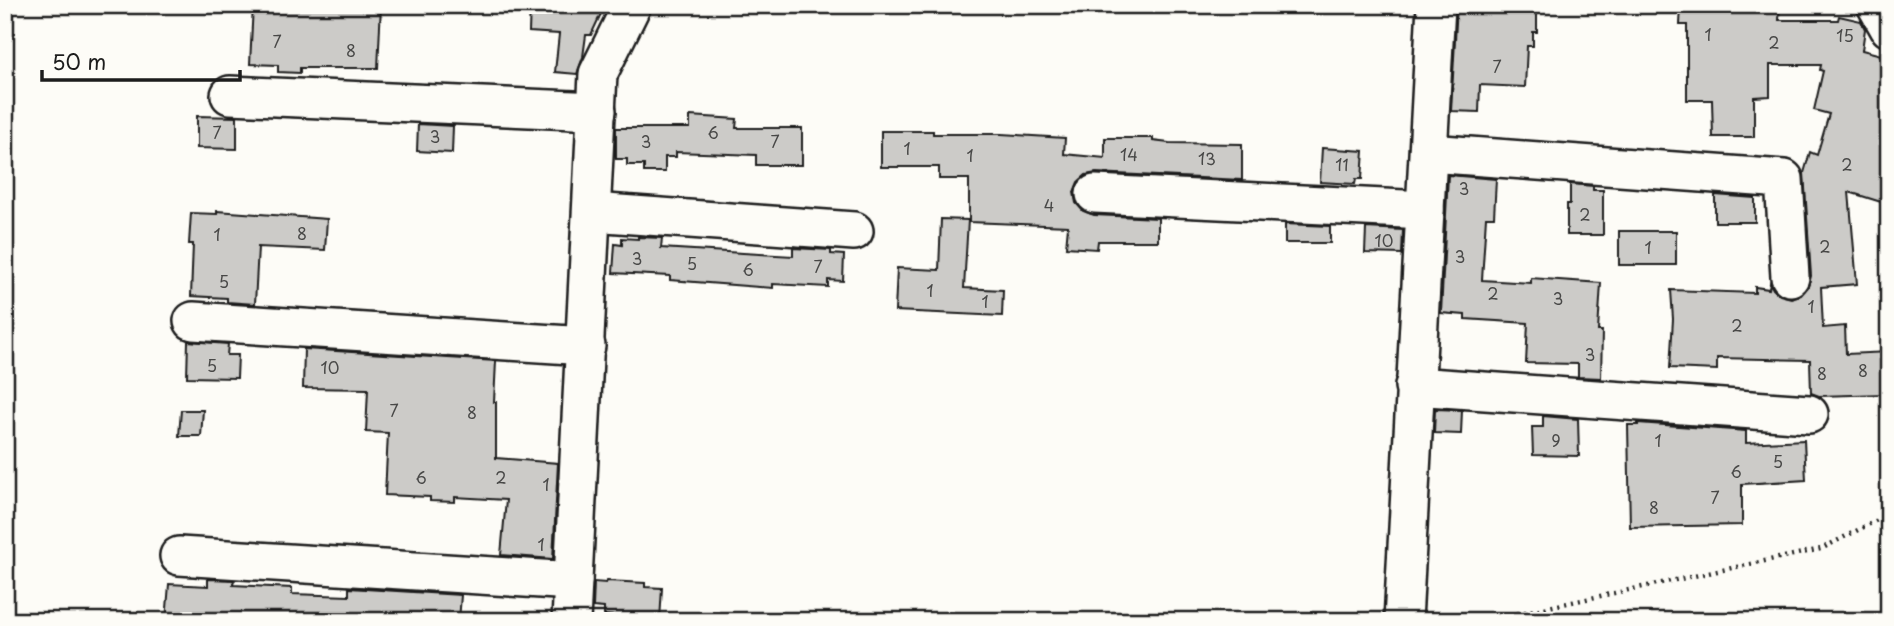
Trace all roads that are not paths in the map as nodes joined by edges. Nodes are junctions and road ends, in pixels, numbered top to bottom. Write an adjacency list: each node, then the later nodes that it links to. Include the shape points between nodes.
1 (632, 5): 6 (street, via 598,75)
2 (1436, 5): 7 (street)
3 (1875, 5): 4 (street)
4 (1889, 28)
5 (230, 96): 6 (street)
6 (597, 111): 10 (street)
7 (1429, 153): 9 (street); 12 (street, via 1784,179)
8 (1095, 194): 9 (street)
9 (1425, 210): 15 (street)
10 (592, 212): 11 (street); 14 (street)
11 (854, 231)
12 (1790, 276)
13 (193, 321): 14 (street)
14 (586, 346): 18 (street)
15 (1415, 386): 16 (street); 20 (street)
16 (1809, 414)
17 (179, 556): 18 (street)
18 (573, 581): 19 (street)
19 (571, 621)
20 (1403, 621)

